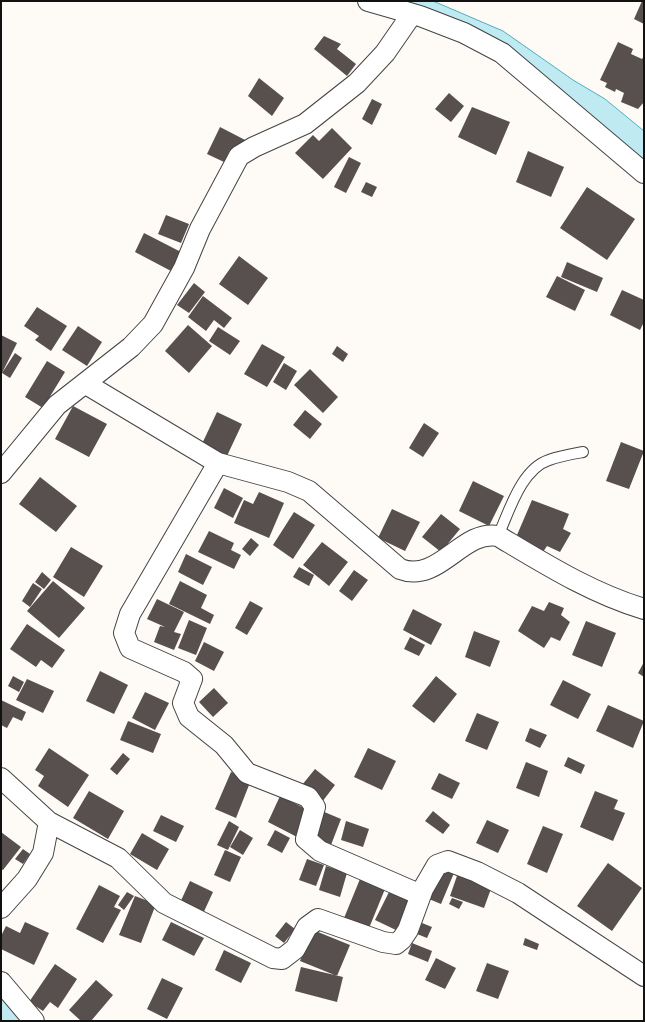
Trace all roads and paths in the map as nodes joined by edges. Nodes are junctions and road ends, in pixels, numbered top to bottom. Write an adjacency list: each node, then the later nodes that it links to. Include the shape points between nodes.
1 (368, 1): 2 (street)
2 (412, 14): 3 (street, via 464,33 502,53); 4 (street, via 385,53 357,83 305,124 239,156 153,324)
3 (644, 174)
4 (86, 384): 6 (street); 7 (street, via 57,405)
5 (583, 452): 8 (lane, via 548,460 536,468 520,489)
6 (218, 463): 8 (street, via 309,490 395,566 404,570 440,565 483,535); 12 (street, via 130,614 124,632 130,648 184,672 192,679 183,703 189,717 224,745 247,773 308,797 315,807 306,839 320,851)
7 (1, 472)
8 (498, 536): 9 (street, via 577,582)
9 (644, 609)
10 (1, 778): 11 (street)
11 (49, 822): 12 (street, via 118,858 164,903 273,958 282,959 296,949 307,927 318,919 396,944 408,930); 13 (street, via 43,853 27,879)
12 (421, 895): 14 (street, via 437,865 448,861 462,866 518,893)
13 (1, 908)
14 (644, 976)
15 (1, 982): 16 (street)
16 (34, 1021)

